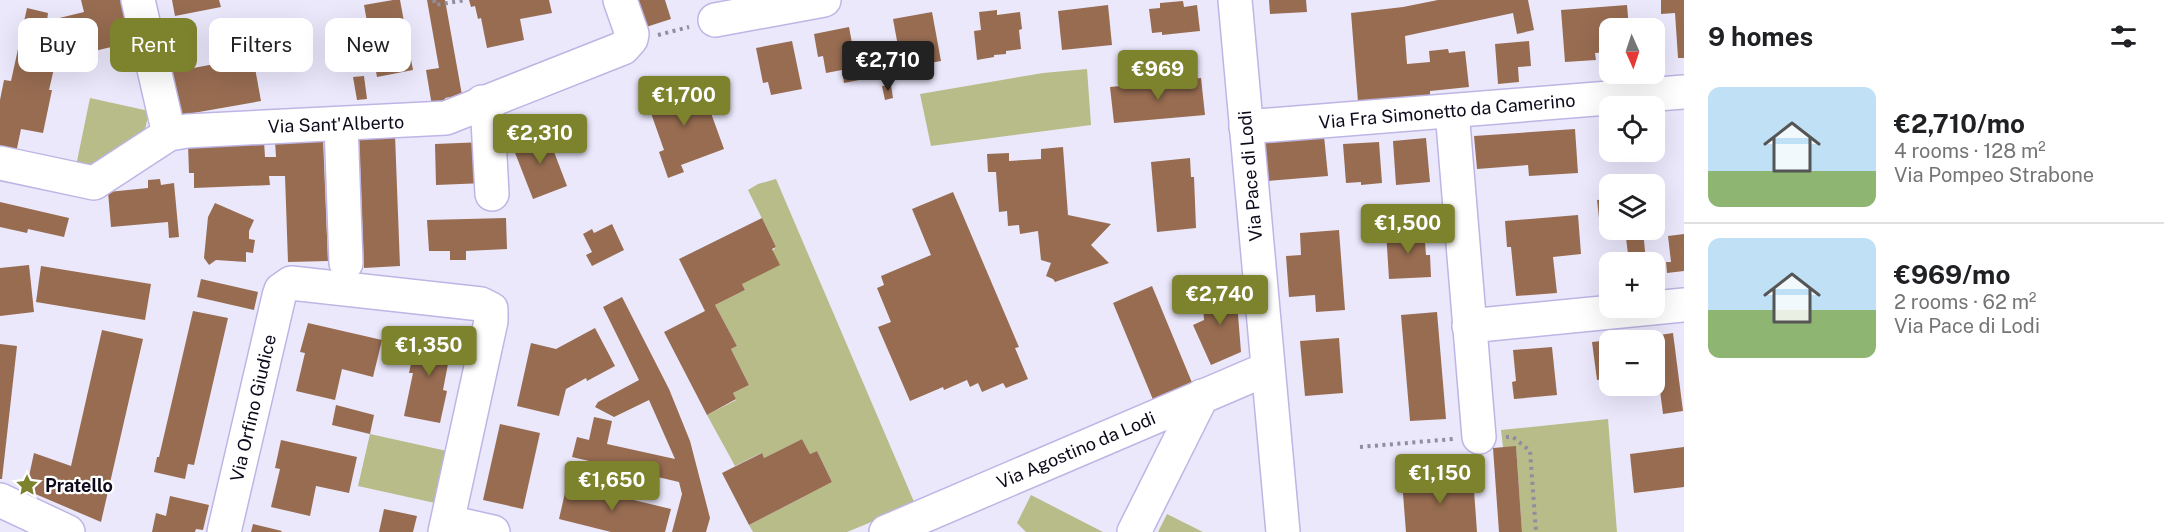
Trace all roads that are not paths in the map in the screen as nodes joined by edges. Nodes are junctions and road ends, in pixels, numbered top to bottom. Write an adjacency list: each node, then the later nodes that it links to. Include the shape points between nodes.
1 (138, 0): 11 (street)
2 (620, 0): 7 (street, Via Sant'Alberto, via 632,33 623,48)
3 (824, 0): 5 (street)
4 (1235, 0): 10 (street, Via Pace di Lodi)
5 (715, 20)
6 (1684, 92): 8 (street, Via Fra Simonetto da Camerino)
7 (482, 102): 9 (street, Via Sant'Alberto, via 446,118); 13 (street, via 488,120)
8 (1452, 111): 10 (street, Via Fra Simonetto da Camerino); 16 (street)
9 (341, 124): 11 (street, Via Sant'Alberto); 14 (street)
10 (1246, 127): 17 (street, Via Pace di Lodi)
11 (170, 134): 12 (street, Via Sant'Alberto, via 94,183)
12 (0, 163)
13 (492, 194)
14 (346, 263)
15 (1684, 305): 16 (street)
16 (1469, 326): 19 (street)
17 (1267, 369): 18 (street, Via Agostino da Lodi); 27 (street, Via Pace di Lodi)
18 (1202, 396): 25 (street, Via Agostino da Lodi); 26 (street)
19 (1479, 437)
20 (0, 500): 22 (street)
21 (447, 527): 23 (street, Via Orfino Giudice, via 491,309 481,303 298,283 286,286 279,296); 24 (street)
22 (68, 532)
23 (224, 532)
24 (493, 532)
25 (886, 532)
26 (1134, 532)
27 (1283, 532)

